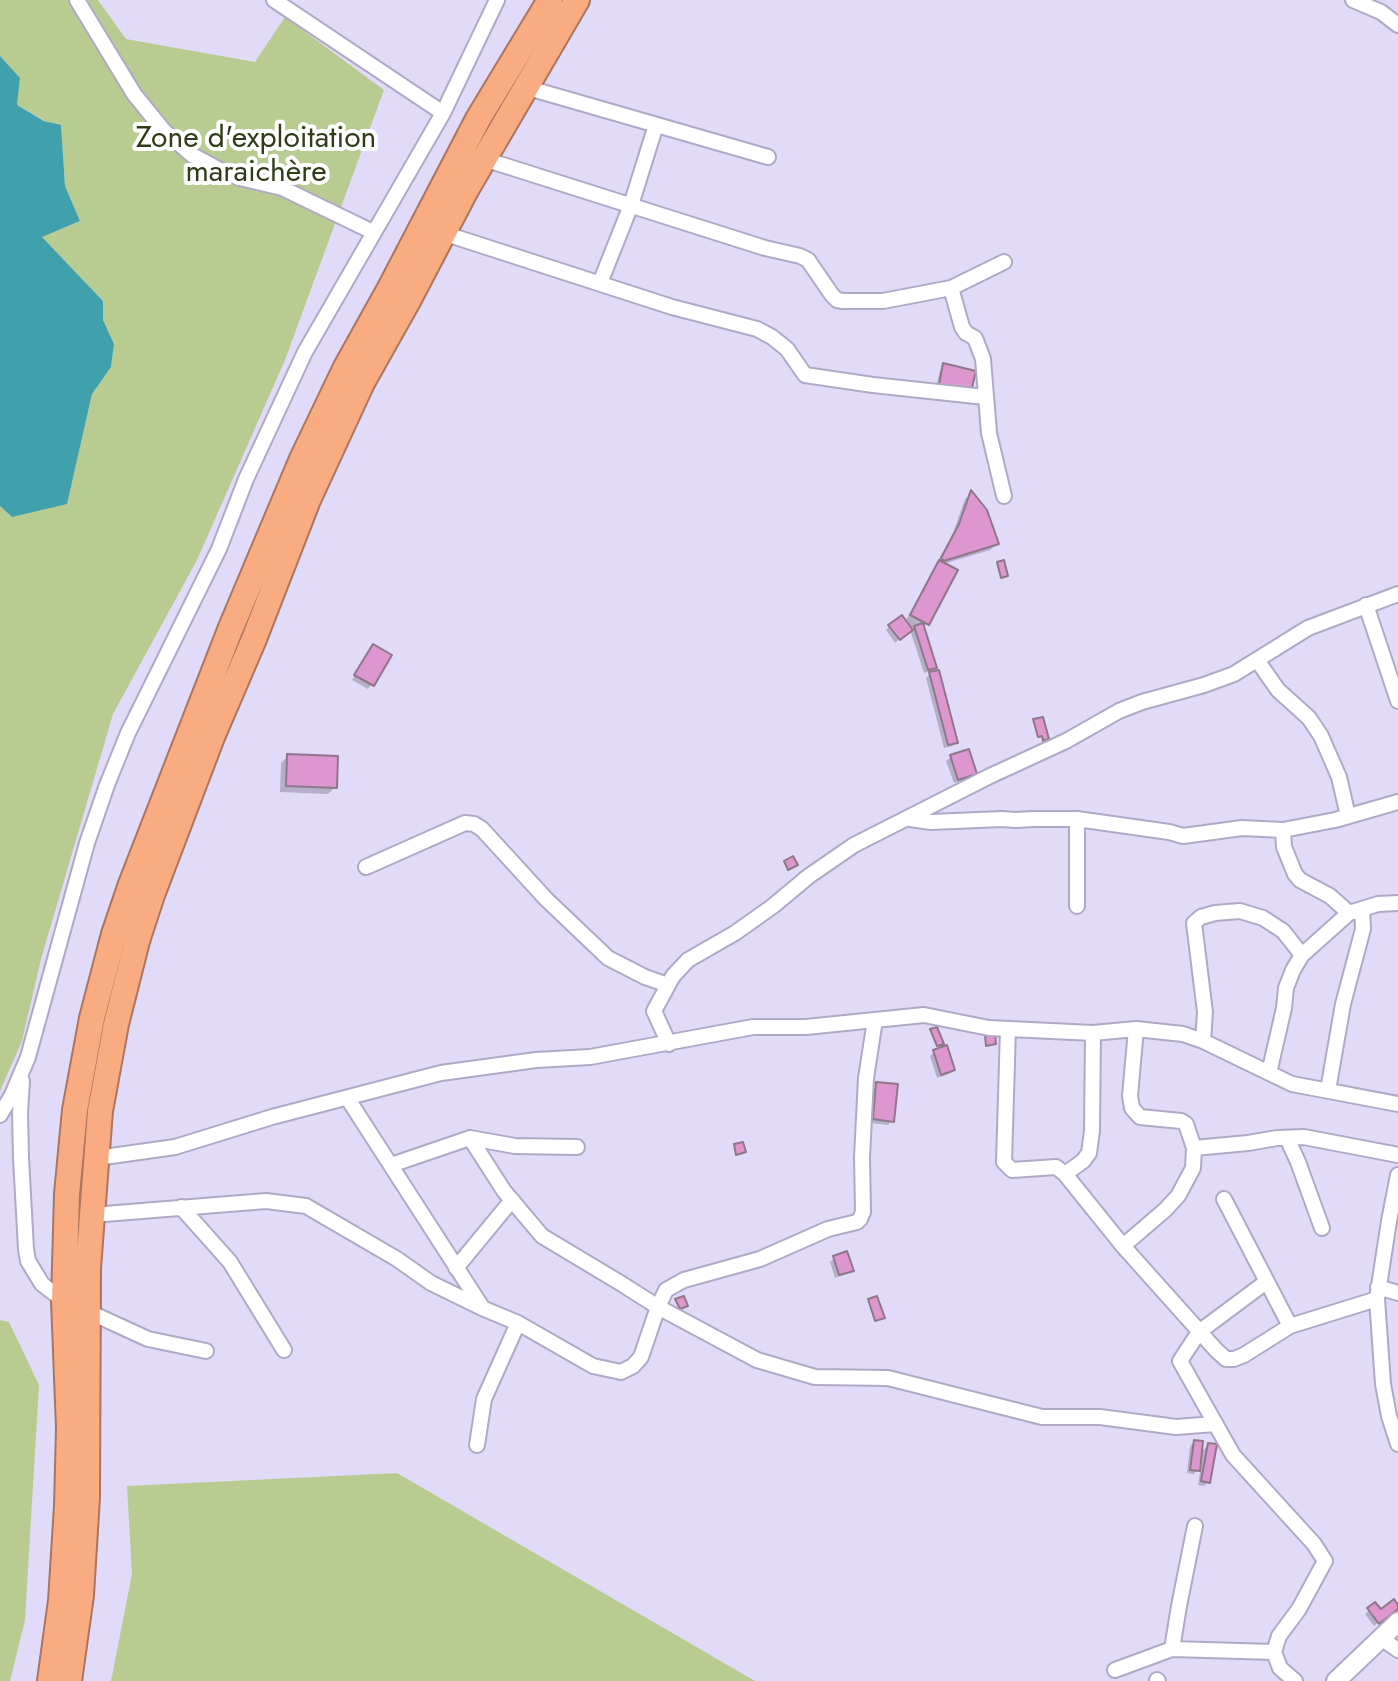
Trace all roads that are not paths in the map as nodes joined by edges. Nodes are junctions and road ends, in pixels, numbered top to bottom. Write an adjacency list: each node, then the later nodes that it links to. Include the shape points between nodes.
1 (77, 0): 14 (street, via 134,94 192,155 240,178 282,188)
2 (274, 0): 9 (street)
3 (497, 0): 9 (street)
4 (550, 0): 67 (highway, via 478,119 327,406 230,630 131,884 92,1018 75,1110)
5 (577, 0): 8 (highway)
6 (1353, 0): 7 (street)
7 (1398, 25)
8 (525, 87): 10 (street); 12 (highway)
9 (443, 113): 14 (street)
10 (656, 125): 11 (street); 13 (street)
11 (768, 157)
12 (484, 159): 13 (street); 15 (highway)
13 (631, 205): 17 (street); 18 (street, via 800,256 837,300 883,301)
14 (373, 232): 42 (street, via 305,352 219,549 128,733 87,843)
15 (443, 233): 17 (street); 53 (highway, via 362,383 308,500 152,895 116,1024)
16 (1004, 262): 18 (street)
17 (600, 283): 19 (street, via 757,329 787,349 805,375)
18 (951, 288): 19 (street, via 962,327 975,338 983,359)
19 (985, 397): 20 (street)
20 (1004, 496)
21 (1398, 594): 22 (street)
22 (1366, 605): 23 (street, via 1308,628); 24 (street)
23 (1257, 660): 26 (street, via 1321,736); 27 (street, via 1234,674 1119,711)
24 (1398, 701)
25 (1398, 802): 26 (street)
26 (1348, 816): 29 (street)
27 (909, 819): 28 (street); 35 (street, via 854,845 735,933 688,960)
28 (1077, 819): 29 (street, via 1183,836 1242,828); 32 (street)
29 (1283, 830): 33 (street, via 1284,847 1300,880)
30 (366, 867): 35 (street, via 465,823 474,824 608,958)
31 (1398, 903): 33 (street)
32 (1077, 906)
33 (1356, 911): 34 (street); 44 (street, via 1363,929)
34 (1302, 955): 40 (street, via 1283,931 1240,911 1215,913 1194,923 1205,1012); 43 (street, via 1286,988)
35 (668, 985): 41 (street, via 654,1011)
36 (875, 1020): 37 (street, via 924,1015); 41 (street, via 753,1027); 68 (street, via 863,1125 863,1212 857,1222 760,1259 684,1280 666,1290)
37 (1008, 1029): 39 (street); 55 (street, via 1004,1162 1012,1170 1056,1167)
38 (1136, 1029): 39 (street); 40 (street); 51 (street, via 1132,1108 1140,1117 1186,1124)
39 (1093, 1033): 55 (street, via 1089,1153)
40 (1203, 1041): 43 (street)
41 (669, 1044): 45 (street, via 441,1073)
42 (22, 1073): 47 (street); 67 (street, via 28,1261 42,1284)
43 (1269, 1073): 44 (street, via 1292,1084)
44 (1328, 1090): 46 (street)
45 (348, 1099): 53 (street, via 175,1147); 54 (street)
46 (1398, 1104)
47 (0, 1115)
48 (470, 1138): 50 (street, via 515,1146); 54 (street); 58 (street)
49 (1287, 1138): 51 (street); 52 (street); 61 (street)
50 (577, 1147)
51 (1194, 1148): 62 (street, via 1193,1168 1178,1196)
52 (1398, 1155)
53 (97, 1158): 60 (highway)
54 (391, 1165): 63 (street)
55 (1065, 1174): 62 (street)
56 (1398, 1175): 65 (street)
57 (1224, 1199): 64 (street)
58 (512, 1200): 63 (street); 68 (street, via 542,1236)
59 (181, 1207): 60 (street); 69 (street, via 266,1201 306,1206); 74 (street, via 230,1262)
60 (92, 1215): 70 (highway)
61 (1322, 1228)
62 (1123, 1246): 73 (street)
63 (456, 1268): 69 (street)
64 (1266, 1282): 72 (street); 73 (street)
65 (1378, 1293): 66 (street); 72 (street); 77 (street)
66 (1398, 1293)
67 (64, 1301): 88 (highway, via 67,1506)
68 (658, 1307): 71 (street, via 641,1357 621,1372 593,1366); 78 (street, via 757,1360 815,1377 888,1378 1042,1417 1100,1417 1176,1427)
69 (482, 1308): 71 (street)
70 (87, 1311): 75 (street, via 148,1339); 89 (highway, via 87,1497)
71 (518, 1323): 80 (street, via 484,1399)
72 (1290, 1326): 73 (street, via 1234,1359 1226,1359)
73 (1199, 1332): 78 (street, via 1180,1361)
74 (284, 1350)
75 (206, 1351)
76 (1398, 1379): 77 (street)
77 (1383, 1384): 79 (street)
78 (1215, 1424): 86 (street, via 1233,1455 1325,1561)
79 (1398, 1444)
80 (477, 1445)
81 (1195, 1526): 84 (street)
82 (1398, 1622): 83 (street)
83 (1381, 1638): 85 (street); 91 (street)
84 (1172, 1649): 86 (street); 87 (street)
85 (1398, 1650)
86 (1274, 1652): 90 (street, via 1280,1668)
87 (1115, 1670)
88 (50, 1681)
89 (69, 1681)
90 (1295, 1681)
91 (1336, 1681)

